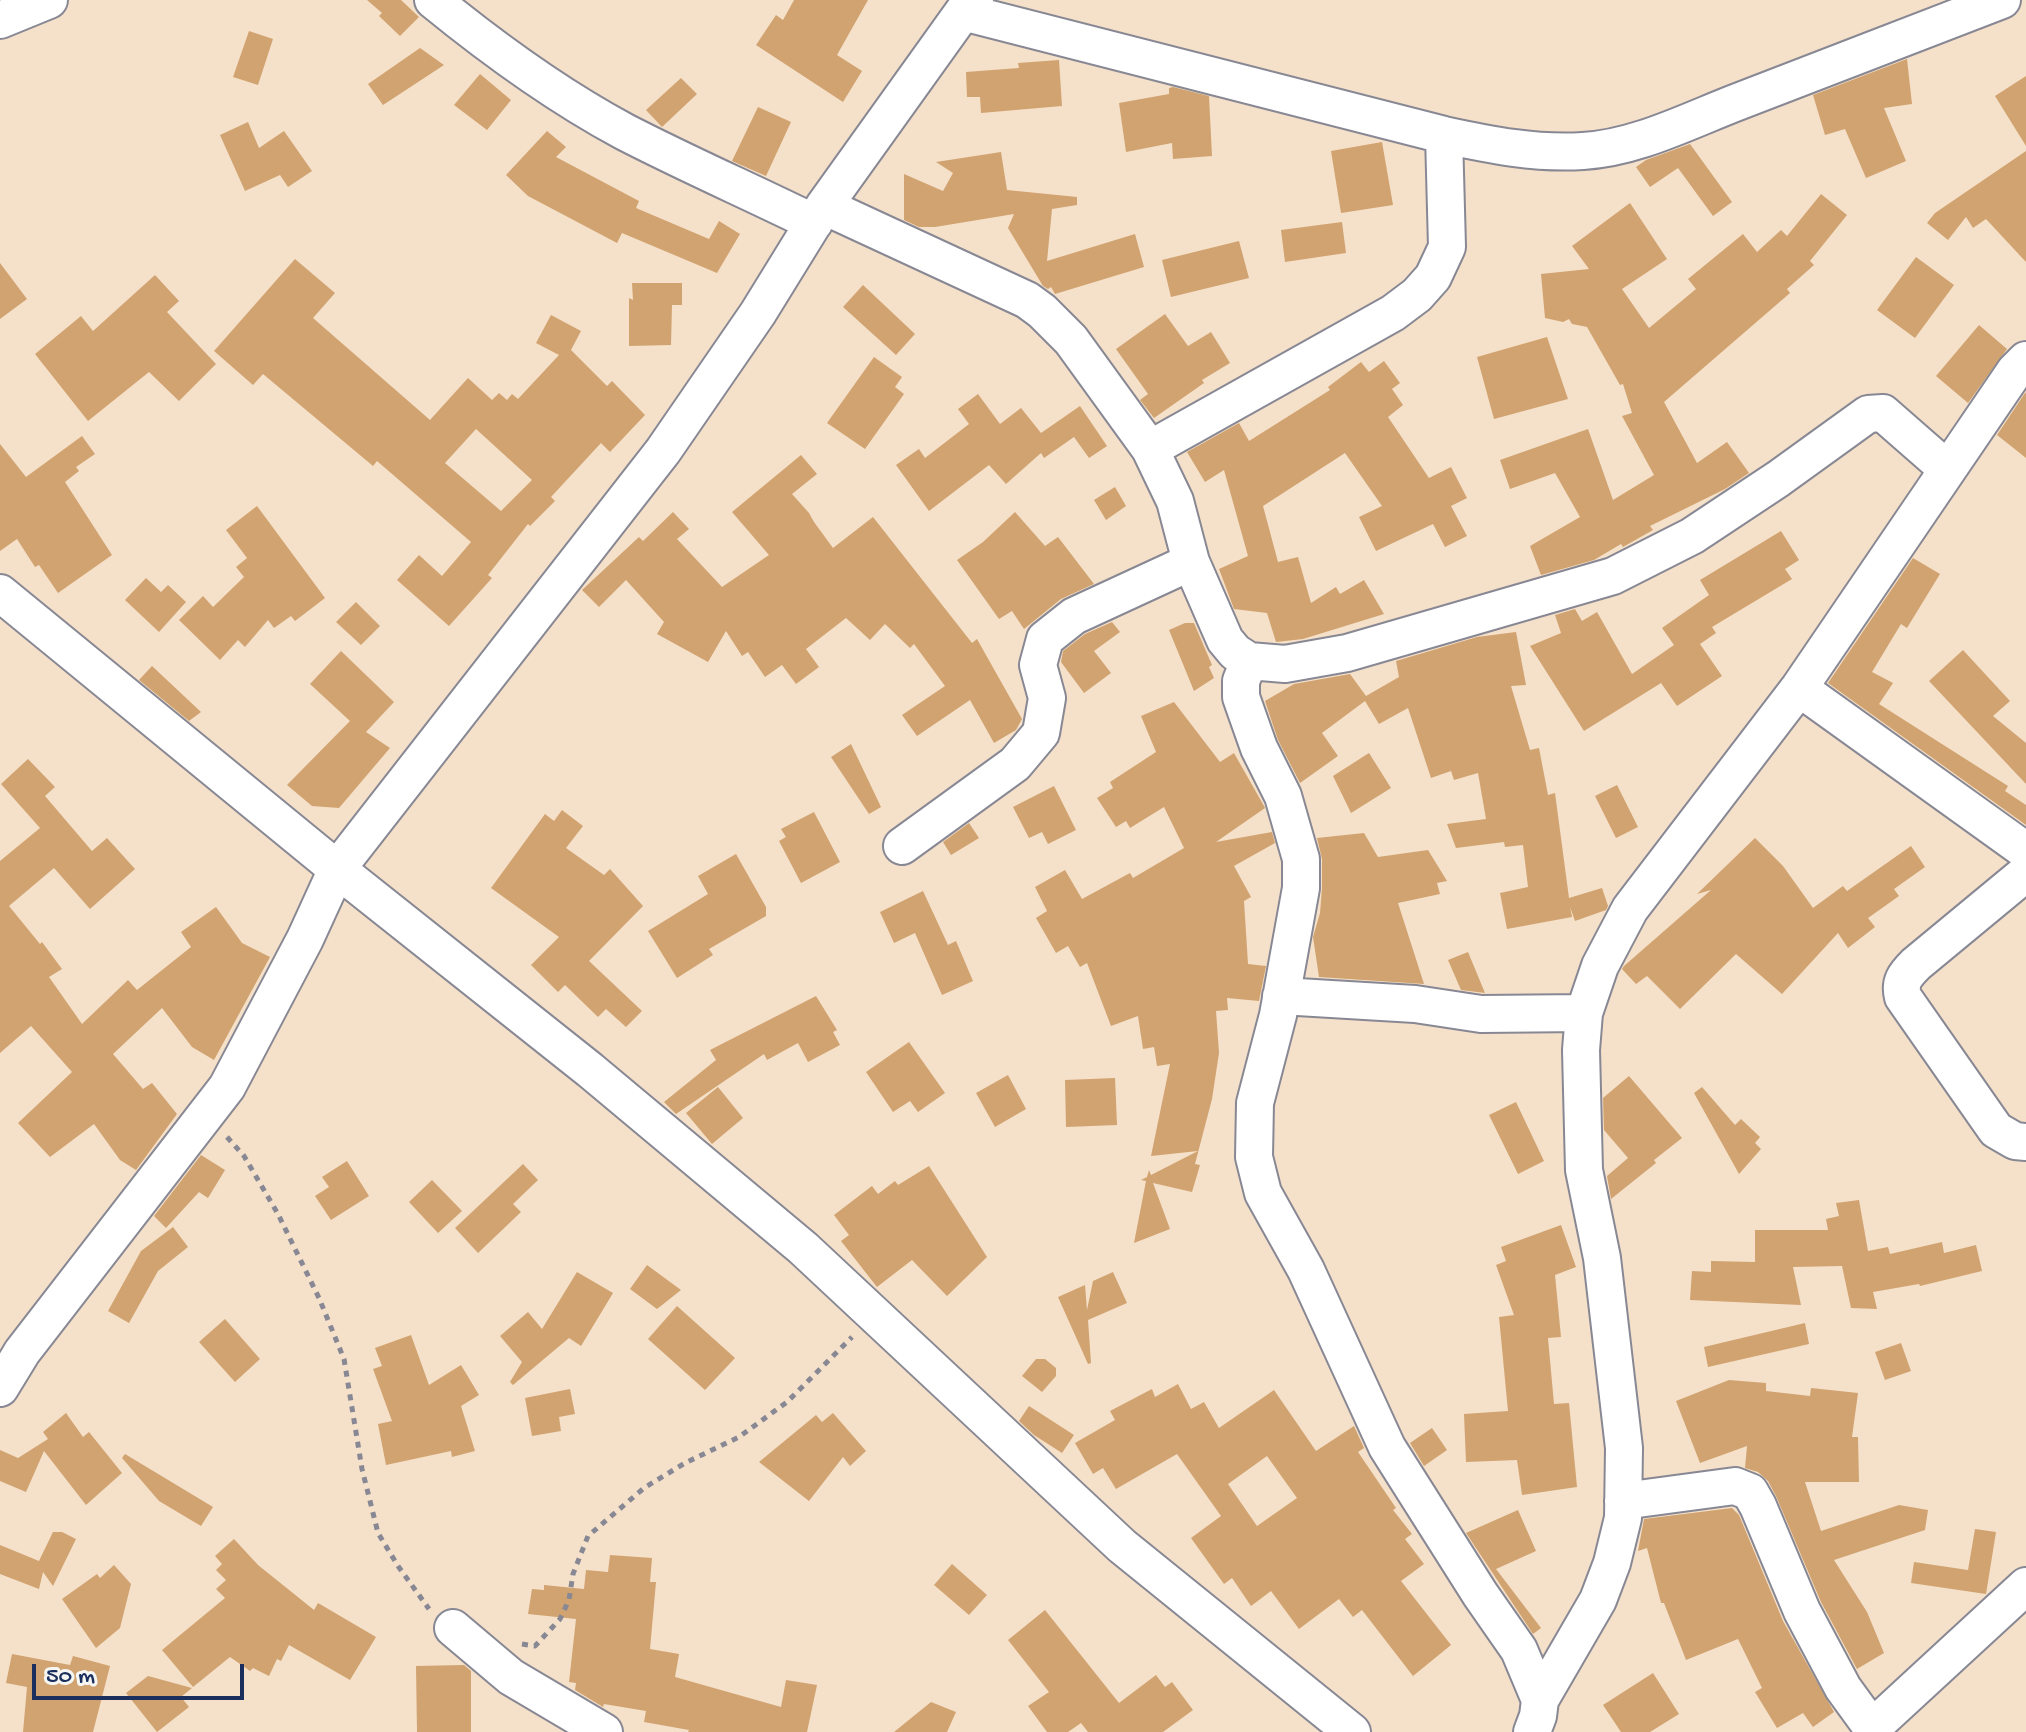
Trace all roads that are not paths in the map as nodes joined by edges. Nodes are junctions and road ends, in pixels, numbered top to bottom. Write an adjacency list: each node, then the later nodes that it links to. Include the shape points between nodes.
1 (49, 0): 5 (street)
2 (433, 0): 7 (street, via 543,83 624,131)
3 (2002, 0): 6 (street, via 1619,146 1544,152)
4 (969, 6): 6 (street); 7 (street)
5 (0, 20)
6 (1444, 135): 9 (street, via 1447,247 1433,277 1417,295)
7 (819, 214): 9 (street, via 1008,290 1042,311 1071,340); 17 (street, via 663,451)
8 (2022, 370): 10 (street)
9 (1150, 449): 11 (street, via 1175,501)
10 (1947, 469): 13 (street, via 1883,413 1868,414 1692,536 1613,576 1347,653 1285,664); 14 (street)
11 (1191, 562): 13 (street, via 1225,640); 15 (street, via 1074,616 1045,639 1038,665 1047,698 1041,733 1015,764)
12 (0, 593): 17 (street)
13 (1249, 661): 19 (street, via 1241,697 1283,796 1301,859 1301,888)
14 (1799, 688): 16 (street); 20 (street, via 1630,909 1600,966)
15 (902, 846)
16 (2026, 851)
17 (337, 869): 22 (street, via 227,1087); 30 (street, via 803,1248 1122,1546)
18 (2026, 873): 21 (street, via 1916,964 1900,987 1996,1130)
19 (1281, 996): 20 (street, via 1415,1004 1481,1014); 27 (street, via 1255,1103 1254,1157 1263,1193 1306,1270 1387,1447 1519,1650)
20 (1584, 1013): 24 (street, via 1584,1170 1604,1274 1624,1448)
21 (2026, 1142)
22 (11, 1342): 23 (street)
23 (0, 1388)
24 (1623, 1501): 27 (street, via 1616,1548 1598,1600); 28 (street, via 1735,1486 1750,1492 1802,1611 1843,1688)
25 (2026, 1586): 28 (street)
26 (453, 1628): 29 (street, via 511,1677)
27 (1536, 1716)
28 (1874, 1730)
29 (604, 1732)
30 (1352, 1732)

